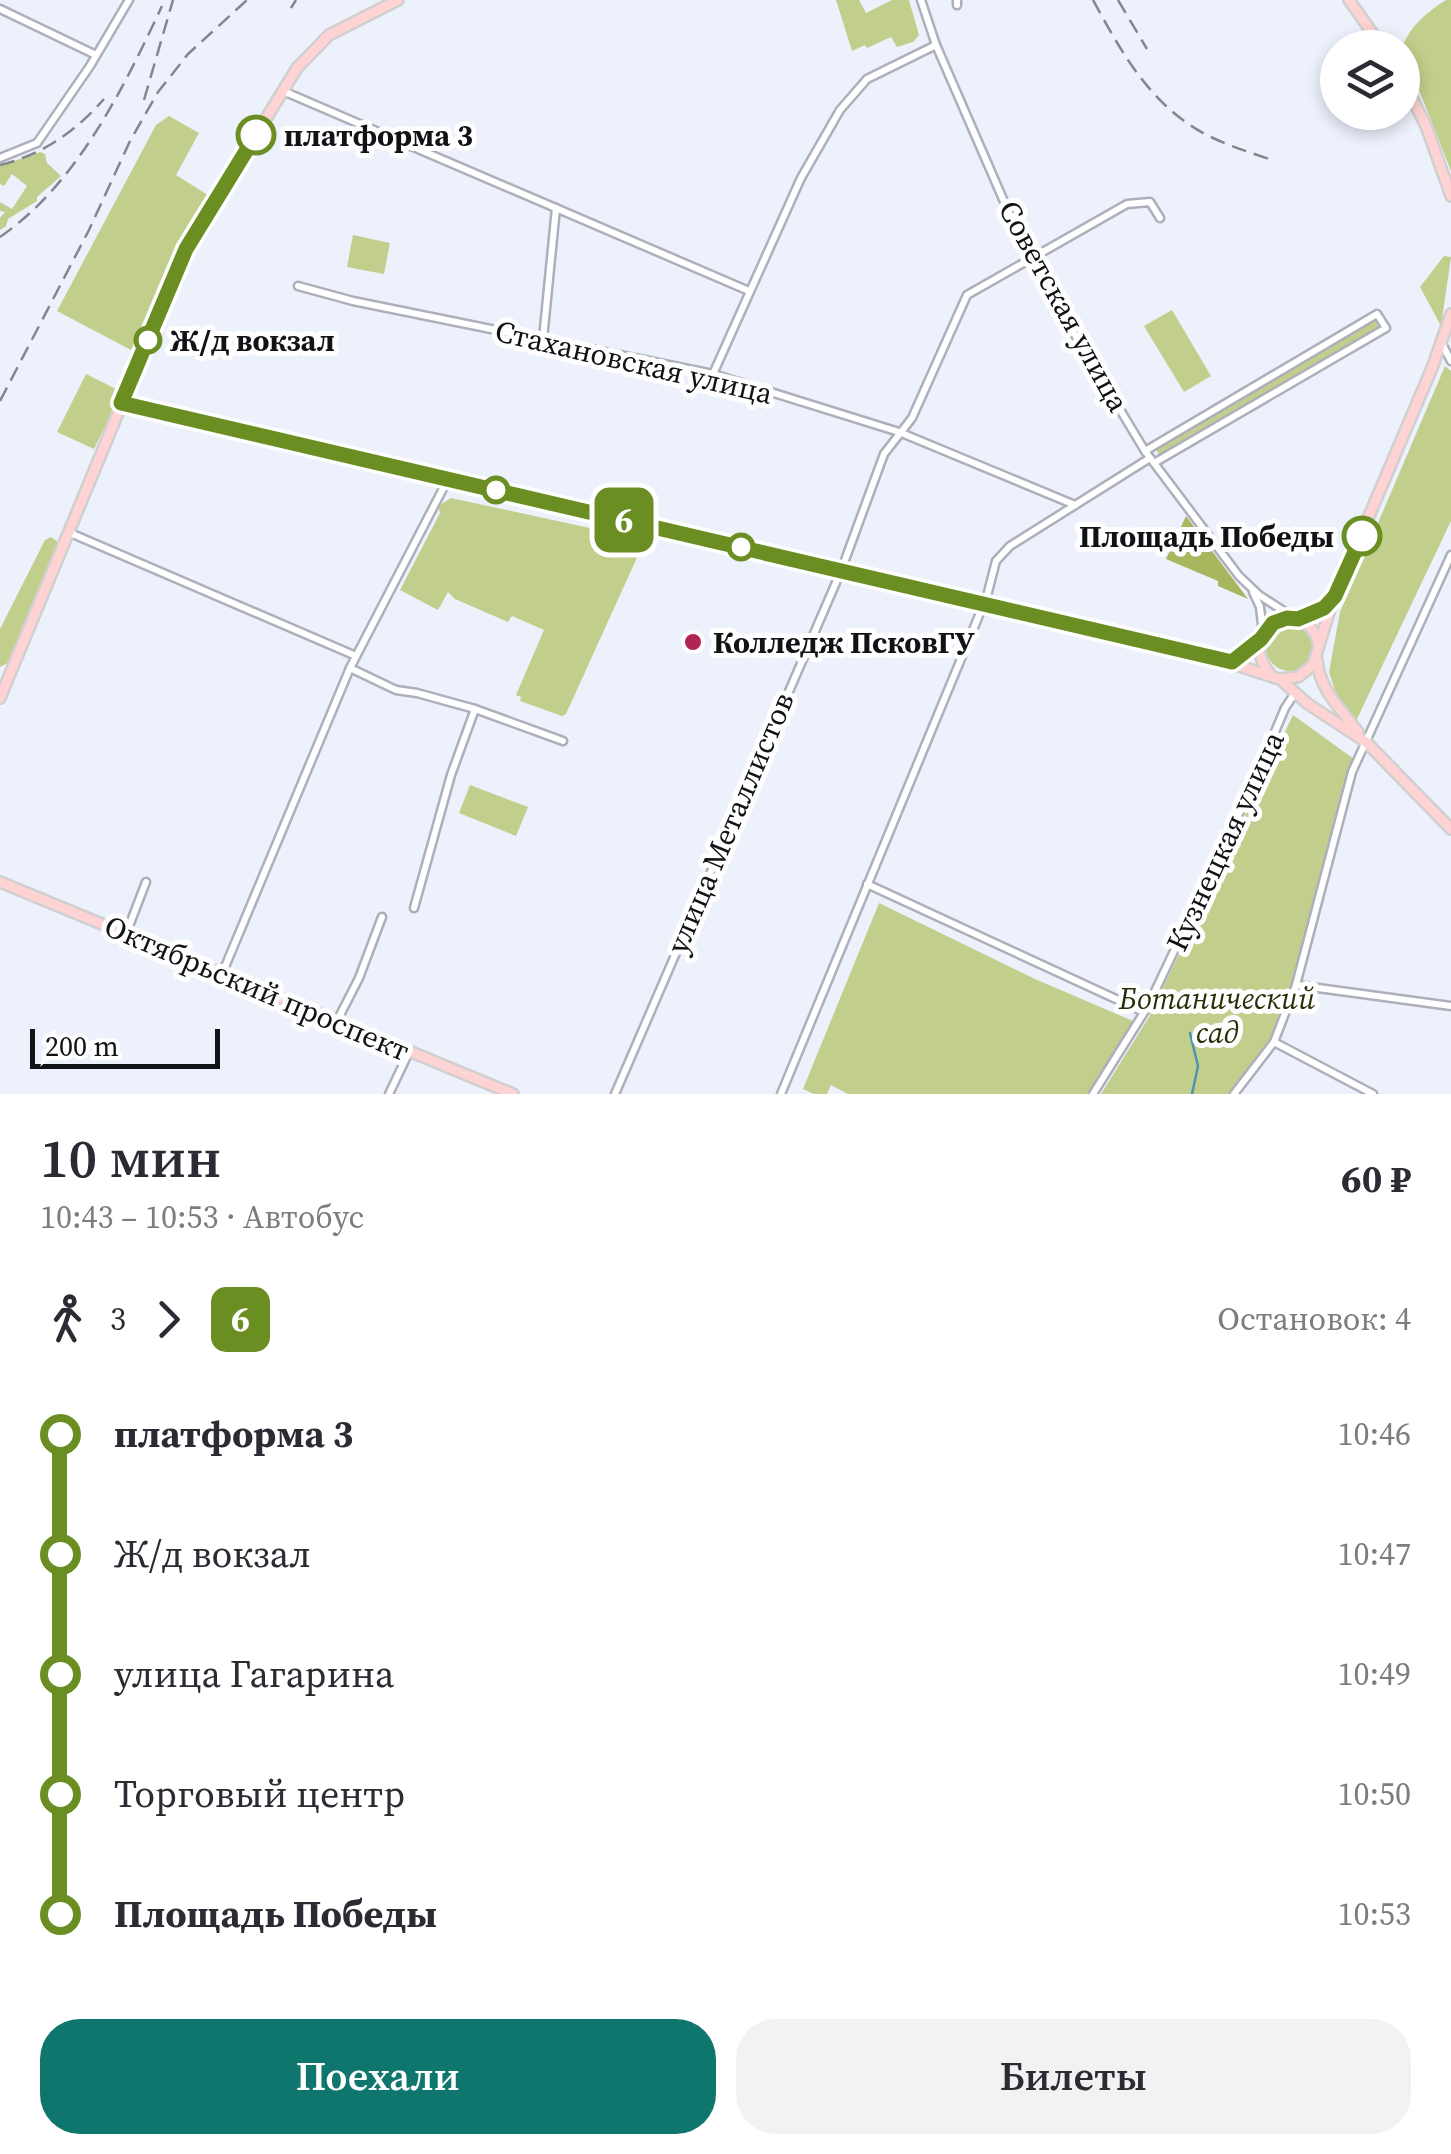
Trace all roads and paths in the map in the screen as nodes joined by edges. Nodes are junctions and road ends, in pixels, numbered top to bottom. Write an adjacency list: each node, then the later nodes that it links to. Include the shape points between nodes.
1 (129, 0): 8 (street)
2 (398, 0): 9 (main road, via 322,40)
3 (921, 0): 7 (street, Советская улица)
4 (1349, 0): 6 (main road)
5 (0, 9): 8 (street)
6 (1370, 30)
7 (936, 45): 15 (street, Советская улица); 17 (street, via 875,74 840,110)
8 (96, 56): 11 (street, via 37,143)
9 (283, 90): 13 (street); 24 (main road, via 186,249)
10 (1420, 114): 12 (main road)
11 (0, 158)
12 (1451, 196)
13 (556, 208): 17 (street); 20 (street)
14 (1160, 218): 15 (street, улица Металлистов, via 1150,202 1127,204)
15 (1032, 258): 25 (street, улица Металлистов, via 967,295 912,418); 26 (street, Советская улица)
16 (298, 286): 20 (street, Стахановская улица)
17 (749, 291): 23 (street)
18 (1451, 314): 19 (main road)
19 (1450, 325): 21 (main road)
20 (542, 339): 23 (street, Стахановская улица)
21 (1442, 344): 22 (street); 33 (main road)
22 (1451, 361)
23 (713, 374): 25 (street, Стахановская улица)
24 (121, 403): 27 (main road); 29 (main road)
25 (899, 432): 28 (street, Стахановская улица); 31 (street, улица Металлистов, via 884,454)
26 (1149, 458): 26 (street, via 1386,328 1378,314); 28 (street); 32 (street, Советская улица)
27 (448, 478): 31 (main road); 38 (street)
28 (1074, 505): 34 (street, via 1002,554)
29 (68, 532): 38 (street); 41 (main road)
30 (1451, 556): 47 (street)
31 (841, 570): 34 (main road); 65 (street, улица Металлистов)
32 (1250, 587): 35 (street, Советская улица); 36 (street, Советская улица)
33 (1335, 596): 35 (main road); 37 (main road)
34 (983, 604): 39 (main road); 51 (street)
35 (1297, 618): 36 (main road, via 1280,619); 37 (main road, via 1313,630)
36 (1262, 637): 39 (main road); 42 (main road, via 1262,662)
37 (1318, 652): 42 (main road, via 1306,672); 47 (main road, via 1328,692)
38 (356, 656): 40 (street)
39 (1232, 662): 42 (main road)
40 (350, 668): 45 (street, via 396,690); 55 (street)
41 (5, 676): 44 (main road)
42 (1275, 676): 43 (main road)
43 (1296, 692): 47 (main road); 58 (street, Кузнецкая улица)
44 (0, 698)
45 (475, 709): 46 (street); 52 (street)
46 (563, 742)
47 (1366, 742): 48 (main road); 56 (street, via 1352,772)
48 (1451, 830)
49 (0, 882): 54 (main road, Октябрьский проспект)
50 (146, 882): 54 (street)
51 (867, 884): 58 (street); 66 (street)
52 (414, 908)
53 (382, 917): 59 (street)
54 (126, 934): 55 (main road, Октябрьский проспект)
55 (222, 974): 59 (main road, Октябрьский проспект)
56 (1296, 985): 57 (street); 60 (street)
57 (1451, 1006)
58 (1144, 1012): 67 (street, Кузнецкая улица)
59 (337, 1022): 61 (main road, Октябрьский проспект)
60 (1274, 1042): 62 (street); 68 (street)
61 (409, 1052): 63 (street); 64 (main road, Октябрьский проспект)
62 (1361, 1091): 69 (street)
63 (389, 1094)
64 (513, 1094)
65 (614, 1094)
66 (781, 1094)
67 (1093, 1094)
68 (1234, 1094)
69 (1374, 1094)

